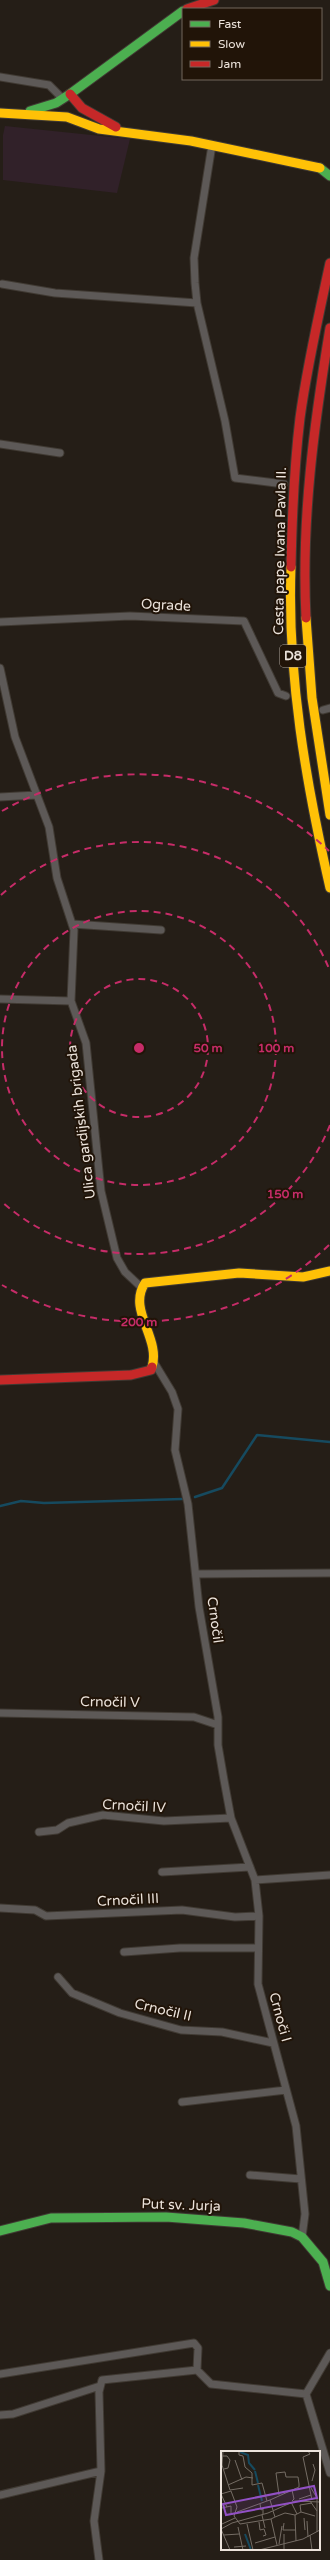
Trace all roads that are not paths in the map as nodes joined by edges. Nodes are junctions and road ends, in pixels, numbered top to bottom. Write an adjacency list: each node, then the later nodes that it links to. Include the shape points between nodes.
1 (214, 0): 2 (main road)
2 (190, 8)
3 (182, 12): 5 (main road)
4 (0, 77): 5 (street, via 49,85)
5 (63, 98): 7 (main road); 8 (main road); 9 (main road)
6 (0, 113): 7 (main road)
7 (27, 113): 8 (main road)
8 (67, 117): 9 (main road, via 99,128)
9 (121, 130): 10 (main road)
10 (212, 145): 12 (main road); 16 (street, via 194,258)
11 (330, 166): 12 (main road)
12 (320, 168): 13 (main road)
13 (330, 176)
14 (330, 262): 27 (main road, Cesta pape Ivana Pavla II. / D8, via 310,360 296,451 290,580 294,680 301,748)
15 (2, 284): 16 (street, via 55,293)
16 (197, 303): 20 (street, via 226,421 235,478)
17 (330, 328): 26 (main road, Cesta pape Ivana Pavla II. / D8, via 315,420 308,484 305,580 314,711)
18 (0, 444): 19 (street)
19 (60, 453)
20 (284, 484)
21 (0, 622): 23 (street, Ograde, via 130,616 244,621 278,693)
22 (0, 668): 24 (street, Ulica gardijskih brigada, via 16,737)
23 (286, 696)
24 (37, 795): 25 (street); 28 (street, Ulica gardijskih brigada, via 49,827 57,878)
25 (0, 796)
26 (330, 815)
27 (330, 888)
28 (72, 924): 29 (street); 31 (street, Ulica gardijskih brigada, via 74,930)
29 (161, 930)
30 (0, 999): 31 (street)
31 (70, 1001): 33 (street, Ulica gardijskih brigada, via 86,1043 101,1191 117,1258 125,1272)
32 (330, 1271): 33 (main road, via 303,1277 239,1273 153,1281)
33 (141, 1287): 34 (main road, via 139,1296 155,1356)
34 (154, 1364): 35 (main road, via 146,1373 131,1376); 37 (street, Crnočil, via 172,1392 178,1409 175,1450 188,1504)
35 (0, 1380)
36 (330, 1573): 37 (street)
37 (196, 1574): 39 (street, Crnočil)
38 (0, 1713): 39 (street, Crnočil V, via 194,1717)
39 (218, 1725): 40 (street, Crnočil, via 218,1744)
40 (230, 1818): 41 (street, Crnočil IV, via 164,1822 102,1815 68,1823 57,1830); 42 (street, Crnočil)
41 (39, 1832)
42 (250, 1867): 43 (street); 45 (street, Crnočil)
43 (162, 1872)
44 (330, 1875): 45 (street)
45 (255, 1880): 47 (street, Crnoči l)
46 (0, 1908): 47 (street, Crnočil III, via 36,1910 46,1916 182,1910 235,1917)
47 (259, 1916): 48 (street, Crnoči l)
48 (258, 1948): 49 (street, via 180,1948); 51 (street, Crnoči l, via 258,1984)
49 (124, 1952)
50 (58, 1977): 51 (street, Crnočil II, via 72,1993 120,2013 181,2030 222,2032)
51 (273, 2043): 52 (street, Crnoči l)
52 (286, 2090): 53 (street); 55 (street, Crnoči l, via 296,2126)
53 (182, 2102)
54 (250, 2175): 55 (street)
55 (302, 2179): 57 (street, Crnoči l, via 305,2214)
56 (0, 2231): 57 (main road, Put sv. Jurja, via 51,2218 166,2217 244,2223 292,2232)
57 (302, 2237): 58 (main road, via 323,2262)
58 (330, 2286)
59 (330, 2353): 63 (street)
60 (197, 2370): 61 (street, via 198,2348 194,2343); 62 (street, via 102,2380); 63 (street, via 211,2384)
61 (0, 2374)
62 (100, 2386): 64 (street, via 13,2414); 65 (street)
63 (306, 2394): 66 (street)
64 (0, 2415)
65 (101, 2471): 67 (street); 68 (street, via 94,2521)
66 (330, 2473)
67 (0, 2495)
68 (99, 2560)

